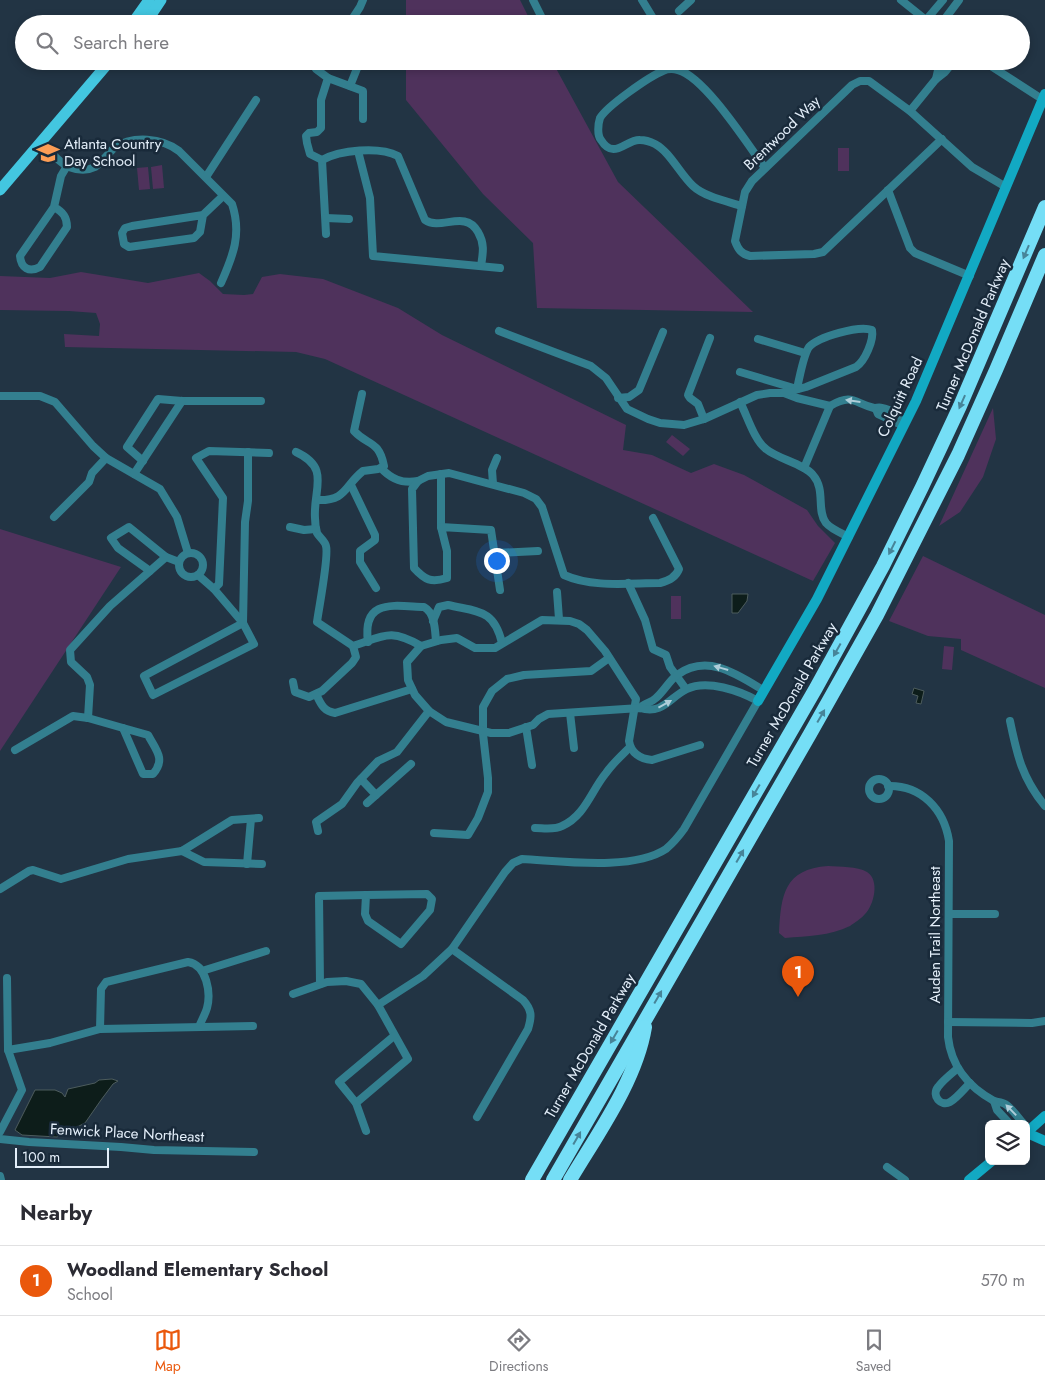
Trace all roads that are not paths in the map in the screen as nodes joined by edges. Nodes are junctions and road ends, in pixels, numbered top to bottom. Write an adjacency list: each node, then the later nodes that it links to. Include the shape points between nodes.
1 (149, 0): 11 (main road)
2 (161, 0): 12 (main road)
3 (363, 0): 13 (street)
4 (533, 0): 14 (street)
5 (642, 0): 15 (street)
6 (691, 0): 10 (street)
7 (902, 0): 16 (street)
8 (943, 0): 17 (street)
9 (959, 0): 18 (street)
10 (679, 11)
11 (138, 15)
12 (151, 15)
13 (354, 15)
14 (540, 15)
15 (651, 15)
16 (920, 15)
17 (933, 15)
18 (948, 15)
19 (102, 70): 33 (main road)
20 (317, 70): 25 (street)
21 (356, 70): 27 (street)
22 (938, 70): 26 (street)
23 (947, 70): 26 (street)
24 (997, 70): 28 (street)
25 (328, 78): 27 (street); 35 (street, via 321,100 321,128 306,136 310,154)
26 (936, 79): 30 (street)
27 (350, 86): 31 (street, via 363,91)
28 (1044, 98): 39 (street, Colquitt Road)
29 (256, 100): 38 (street)
30 (910, 111): 32 (street, Brentwood Way); 37 (street, Brentwood Way, via 869,81 860,80)
31 (363, 119)
32 (942, 140): 39 (street, Brentwood Way, via 972,167); 41 (street, Brentwood Way)
33 (40, 142): 36 (street); 40 (main road)
34 (358, 151): 35 (street); 51 (street, via 382,150 398,156 425,220 430,224 462,220 476,228 484,251); 51 (street, via 370,198 373,256)
35 (322, 160): 47 (street)
36 (67, 166): 38 (street, via 82,170 96,166 117,147 138,140 161,141 179,151); 44 (street, via 61,176)
37 (765, 168): 43 (street, Brentwood Way, via 744,192); 43 (street, via 718,104 697,82 677,70 665,70 648,78 600,119 599,138 604,145 622,148 640,140 657,145 694,187)
38 (206, 177): 42 (street)
39 (1006, 187): 53 (street, Colquitt Road)
40 (0, 190)
41 (888, 190): 43 (street, Brentwood Way, via 823,252 814,254 750,256 742,252 736,241); 53 (street, via 910,248)
42 (223, 196): 46 (street); 54 (street, via 232,204 236,216 236,236 234,254)
43 (742, 206)
44 (54, 207): 44 (street, via 20,256 25,268 40,267 67,227 63,212)
45 (1045, 207): 183 (highway, Turner McDonald Parkway, one-way to 183, via 960,406 878,574 816,688)
46 (203, 215): 46 (street, via 126,228 122,233 124,244 128,247 194,238 200,232)
47 (326, 218): 48 (street); 49 (street)
48 (349, 219)
49 (326, 234)
50 (1045, 255): 156 (highway, one-way to 50, via 885,600 977,414)
51 (481, 266): 52 (street)
52 (500, 268)
53 (970, 276): 71 (street, Colquitt Road)
54 (220, 283)
55 (499, 331): 65 (street, via 591,366 606,378)
56 (663, 332): 65 (street, via 639,390 629,397)
57 (710, 338): 70 (street, via 688,395 698,404)
58 (758, 339): 59 (street)
59 (806, 353): 61 (street); 61 (street, via 817,342 848,330 872,330 861,364)
60 (740, 372): 61 (street)
61 (797, 389): 62 (street)
62 (784, 392): 68 (street, via 757,395); 69 (street)
63 (362, 394): 78 (street, via 354,431 372,443 382,456 384,466)
64 (0, 396): 75 (street, via 40,396 55,402)
65 (618, 398): 70 (street, via 638,415 660,423 684,425)
66 (182, 401): 67 (street); 77 (street); 77 (street, via 158,399 127,447)
67 (261, 401)
68 (740, 402): 70 (street); 79 (street, via 766,450)
69 (830, 406): 71 (street, one-way to 69, via 878,414 876,408 856,400 838,401); 79 (street)
70 (704, 419)
71 (905, 423): 91 (street, Colquitt Road)
72 (248, 452): 74 (street); 101 (street, via 209,451 196,458 224,498 219,584); 106 (street)
73 (296, 452): 85 (street, via 314,464 318,477)
74 (269, 453)
75 (106, 458): 80 (street); 86 (street, via 92,473 89,482)
76 (497, 458): 83 (street, via 492,470)
77 (143, 460): 80 (street)
78 (381, 468): 82 (street, via 399,481); 84 (street, via 363,471)
79 (804, 468): 91 (street, via 819,484 823,516 829,525)
80 (134, 474): 93 (street, via 160,489 177,517)
81 (441, 474): 82 (street); 83 (street); 89 (street)
82 (418, 481): 89 (street, via 412,489 414,568 423,577 436,581 447,578 447,551)
83 (493, 484): 99 (street, via 524,492 536,499 542,507 564,574 584,582)
84 (351, 485): 85 (street, via 328,500); 100 (street, via 375,535 374,540 360,551 360,562)
85 (317, 500): 90 (street)
86 (54, 517)
87 (653, 518): 99 (street, via 678,570 666,582)
88 (290, 527): 90 (street)
89 (441, 527): 94 (street, via 491,530)
90 (316, 529): 110 (street, via 326,546 317,622)
91 (849, 537): 117 (street, Colquitt Road)
92 (538, 551): 94 (street)
93 (188, 553): 96 (street); 98 (street, via 201,558 203,565)
94 (495, 553): 102 (street)
95 (166, 557): 96 (street); 97 (street); 97 (street, via 129,527 110,538 118,548)
96 (179, 562): 98 (street, via 180,572 185,576 192,578)
97 (150, 571): 123 (street, via 110,606 70,650 71,662 90,685)
98 (198, 575): 101 (street)
99 (628, 582): 113 (street, via 645,620 653,649 666,655)
100 (376, 588)
101 (214, 589): 106 (street)
102 (500, 590)
103 (557, 592): 104 (street)
104 (559, 619): 109 (street, via 542,620); 112 (street, via 570,620 587,630)
105 (433, 621): 107 (street); 108 (street, via 424,607 380,607 368,623); 109 (street, via 439,607 443,606 478,612 494,621)
106 (243, 623): 106 (street, via 254,644 153,695 144,676)
107 (436, 641): 109 (street, via 457,638 475,648 495,648); 111 (street)
108 (368, 642): 110 (street); 111 (street, via 390,634 405,637)
109 (502, 643)
110 (353, 646): 118 (street, via 356,657 352,663)
111 (421, 646): 115 (street, via 407,662)
112 (609, 658): 120 (street, via 636,699); 127 (street, via 591,671 507,679 492,692 483,707)
113 (676, 675): 116 (street); 117 (street, one-way to 113, via 732,671 714,665 692,667); 120 (street, via 657,697)
114 (293, 682): 118 (street, via 295,692 309,697)
115 (412, 689): 118 (street, via 335,713 323,708); 121 (street)
116 (686, 689): 119 (street, via 711,685); 120 (street, one-way to 116, via 656,709 666,705)
117 (763, 690): 119 (street, Colquitt Road)
118 (316, 694)
119 (758, 701): 149 (street, via 684,829 666,849 643,859 619,863 522,860 513,863)
120 (637, 709): 122 (street); 129 (street)
121 (429, 711): 127 (street, via 446,722); 134 (street, via 397,752 378,761)
122 (570, 713): 125 (street, via 548,714); 130 (street)
123 (88, 718): 126 (street); 131 (street, via 73,716)
124 (1010, 721): 138 (street, via 1020,766)
125 (526, 727): 127 (street, via 509,733); 133 (street)
126 (123, 728): 126 (street, via 148,735 160,758 159,768 153,774 143,774)
127 (483, 731): 141 (street, via 488,792 478,818 468,835)
128 (700, 745): 129 (street, via 652,760 641,758)
129 (630, 747): 139 (street, via 606,771 574,820 560,828)
130 (574, 748)
131 (15, 750)
132 (411, 764): 136 (street)
133 (532, 766)
134 (361, 779): 136 (street); 140 (street, via 342,804 316,822)
135 (888, 786): 147 (street, Auden Trail Northeast, via 906,788 922,795 944,820 949,841)
136 (376, 795): 137 (street)
137 (367, 803)
138 (1045, 806)
139 (535, 828)
140 (318, 831)
141 (434, 833)
142 (182, 851): 143 (street, via 204,862); 143 (street, via 232,820 255,819); 145 (street, via 128,860 60,878 33,870)
143 (247, 864): 144 (street)
144 (262, 864)
145 (0, 889)
146 (366, 895): 146 (street, via 427,894 432,899 430,910 401,944 368,921); 153 (street, via 319,896)
147 (949, 914): 148 (street); 158 (street, Auden Trail Northeast)
148 (995, 914)
149 (452, 949): 155 (street, via 423,976); 169 (street, via 531,1009 528,1029)
150 (266, 951): 151 (street)
151 (202, 971): 160 (street, via 208,998); 161 (street, via 188,962 106,982 101,989)
152 (7, 978): 163 (street)
153 (320, 984): 154 (street); 155 (street, via 346,981 361,984)
154 (293, 994)
155 (378, 1005): 162 (street)
156 (647, 1017): 184 (highway, one-way to 156); 185 (highway, via 642,1045 628,1077)
157 (1045, 1021): 158 (street)
158 (948, 1022): 164 (street, Auden Trail Northeast, via 949,1047)
159 (253, 1026): 160 (street)
160 (199, 1027): 161 (street)
161 (100, 1029): 163 (street, via 50,1043)
162 (394, 1036): 167 (street, via 408,1059); 167 (street, via 339,1082)
163 (8, 1050): 174 (street, via 22,1090)
164 (958, 1068): 165 (street, Auden Trail Northeast); 165 (street, via 937,1088 938,1100 943,1104 950,1103)
165 (970, 1083): 166 (street, Auden Trail Northeast)
166 (994, 1101): 170 (street, Auden Trail Northeast); 171 (street, Auden Trail Northeast, one-way to 166, via 1005,1104)
167 (356, 1103): 173 (street)
168 (1045, 1116): 172 (street)
169 (477, 1117)
170 (1006, 1120)
171 (1020, 1120)
172 (1030, 1129)
173 (366, 1131)
174 (0, 1132)
175 (1030, 1134): 177 (street)
176 (0, 1139): 178 (street, Fenwick Place Northeast, via 154,1150)
177 (1045, 1141)
178 (254, 1152)
179 (987, 1165): 187 (street)
180 (887, 1166): 186 (street)
181 (0, 1176): 182 (street)
182 (1, 1180)
183 (532, 1180)
184 (553, 1180)
185 (570, 1180)
186 (905, 1180)
187 (969, 1180)

